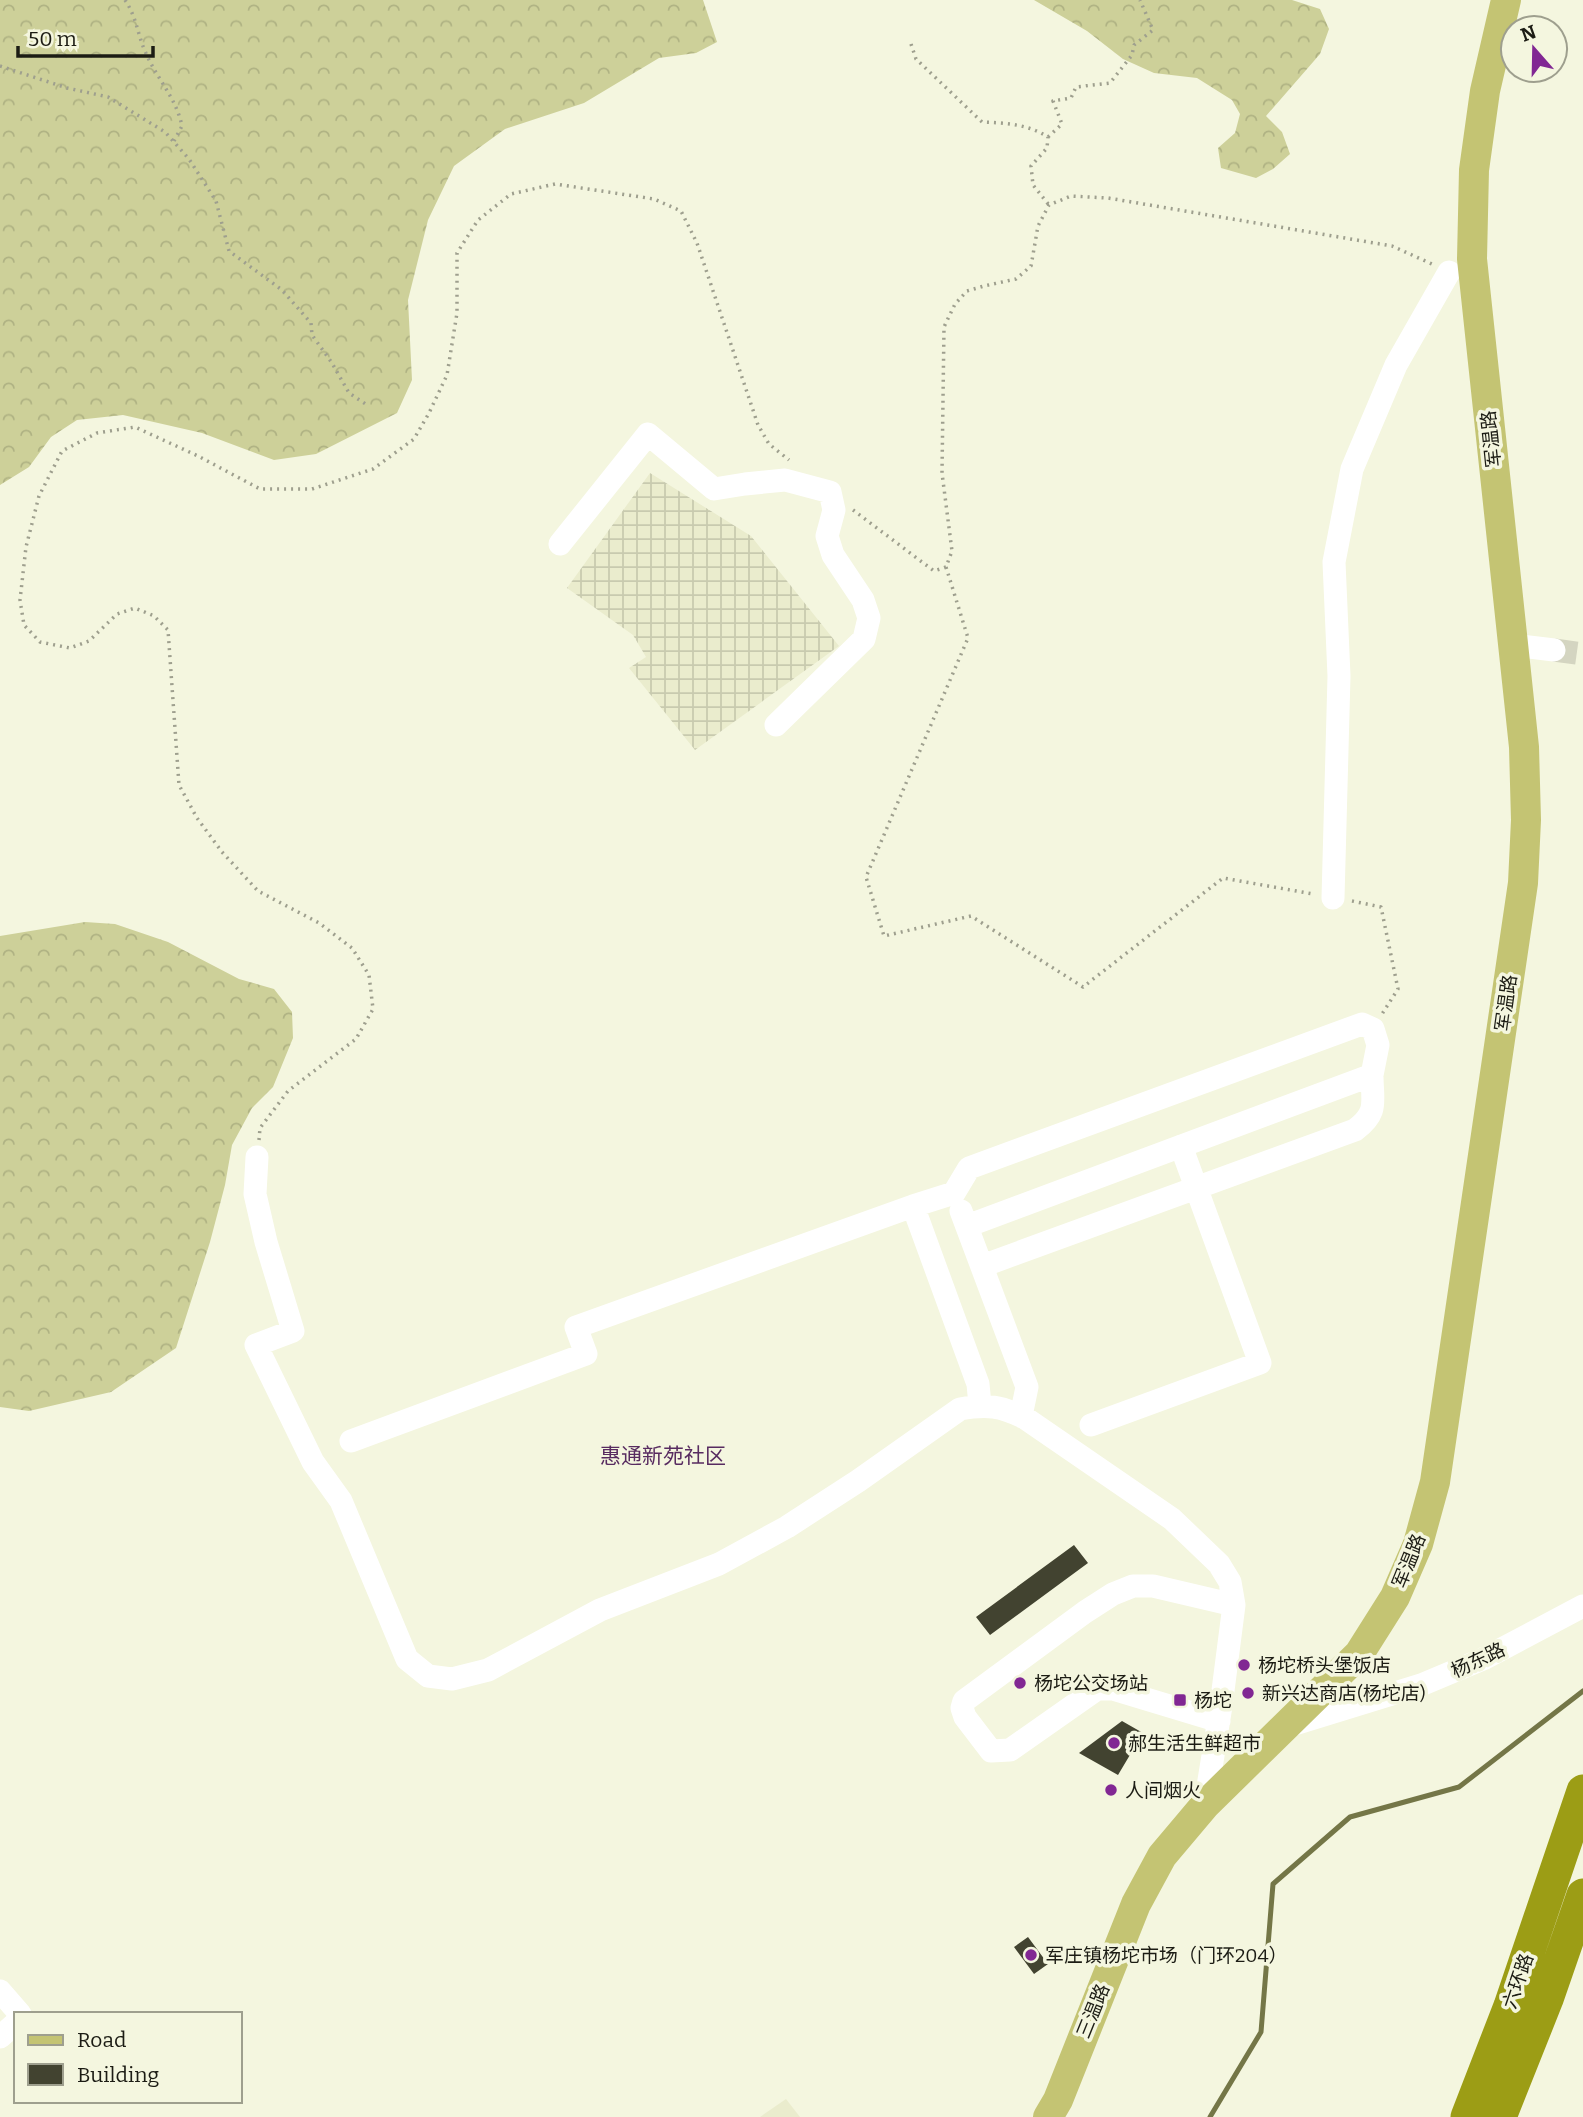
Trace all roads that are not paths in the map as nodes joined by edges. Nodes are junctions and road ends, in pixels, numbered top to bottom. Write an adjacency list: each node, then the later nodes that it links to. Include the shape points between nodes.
1 (1506, 0): 4 (main road, 军温路, via 1485,92 1474,170 1472,259)
2 (1449, 272): 7 (street, via 1396,365 1352,469 1334,562 1339,676)
3 (560, 544): 6 (street, via 648,434 714,489 785,481 830,492 834,510 827,536 869,618 864,639)
4 (1512, 645): 5 (street); 23 (main road, 军温路, via 1524,747 1523,883 1435,1482 1418,1544 1395,1597 1359,1654)
5 (1554, 650)
6 (776, 725)
7 (1334, 898)
8 (1372, 1075): 9 (street); 11 (street, via 1369,1119 1355,1130); 12 (street, via 1378,1045 1373,1029 1362,1024 969,1168)
9 (1181, 1146): 11 (street); 14 (street)
10 (257, 1157): 16 (street, via 255,1194 293,1331 256,1345 313,1462 341,1501 407,1659 428,1676 452,1679 488,1670 600,1610 719,1564 787,1527 960,1409)
11 (1196, 1188): 15 (street); 18 (street, via 1260,1363)
12 (954, 1193): 13 (street); 14 (street)
13 (913, 1206): 16 (street, via 978,1384); 19 (street, via 576,1327 586,1354)
14 (967, 1226): 15 (street)
15 (982, 1266): 17 (street, via 1027,1387)
16 (980, 1405): 17 (street, via 1005,1408)
17 (1021, 1416): 20 (street, via 1172,1519 1219,1564 1230,1582)
18 (1091, 1425)
19 (351, 1441)
20 (1234, 1605): 22 (street); 22 (street, via 1153,1586 1133,1586 1085,1612 964,1701 962,1708 992,1751 1001,1752 1097,1689 1113,1689)
21 (1583, 1606): 23 (street, 杨东路, via 1421,1685)
22 (1219, 1721): 25 (street)
23 (1288, 1726): 25 (main road, 军温路)
24 (1583, 1791): 33 (highway, 六环路)
25 (1205, 1805): 27 (main road, 军温路, via 1162,1856)
26 (1583, 1895): 34 (highway, 六环路)
27 (1136, 1904): 32 (main road, 三温路)
28 (0, 1991): 29 (street)
29 (18, 2012)
30 (14, 2025): 31 (street)
31 (0, 2037)
32 (1048, 2117)
33 (1467, 2117)
34 (1500, 2117)

